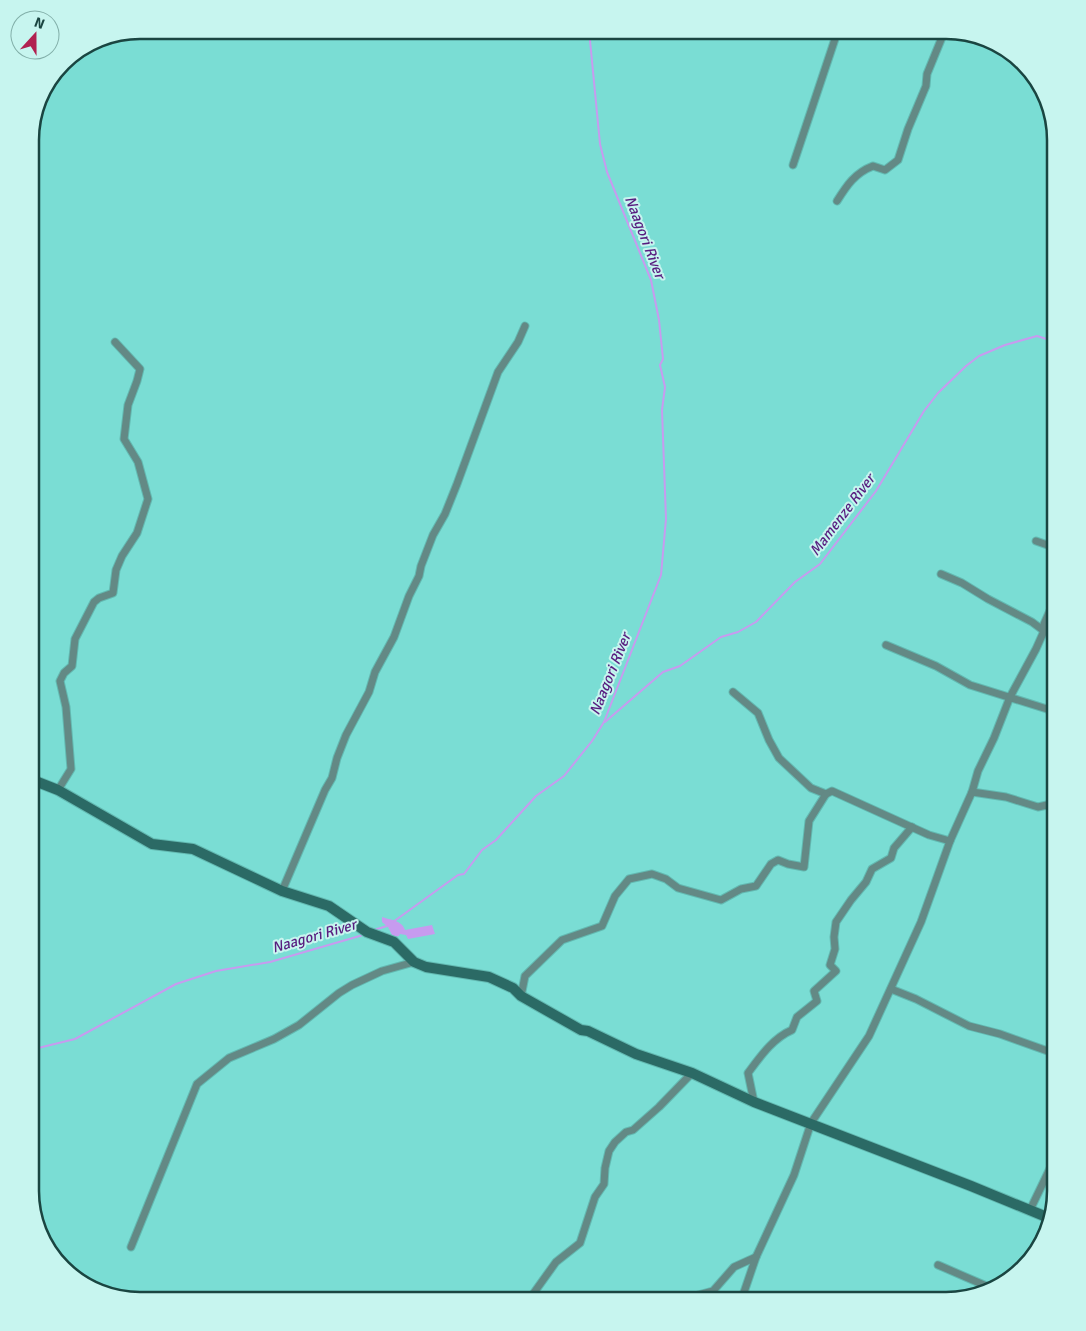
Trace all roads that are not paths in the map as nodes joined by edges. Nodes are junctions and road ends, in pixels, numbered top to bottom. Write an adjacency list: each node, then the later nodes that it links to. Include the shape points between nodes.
1 (835, 39): 3 (street)
2 (941, 39): 4 (street, via 898,160 885,170 873,166 863,169 849,181)
3 (793, 165)
4 (837, 201)
5 (525, 326): 24 (street, via 498,372 457,484 426,550 394,637 346,735 332,778)
6 (115, 342): 18 (street, via 140,369 128,405 124,438 138,462 148,499 137,534 116,570 113,593 94,602 76,638 72,666 60,681 66,707 71,769)
7 (1036, 541): 8 (street)
8 (1047, 545)
9 (941, 574): 11 (street)
10 (1047, 617): 11 (street)
11 (1044, 630): 12 (street); 15 (street)
12 (1047, 630)
13 (886, 645): 15 (street, via 936,666 970,685)
14 (733, 692): 20 (street, via 758,713 779,758 811,788)
15 (1010, 697): 16 (street); 19 (street)
16 (1047, 709)
17 (39, 783): 18 (street)
18 (58, 790): 24 (street, via 152,844 193,849)
19 (972, 792): 21 (street, via 1006,797 1038,807); 23 (street)
20 (826, 794): 22 (street, via 832,791); 27 (street, via 809,820 804,867 778,860 771,864 756,886 741,889 721,900 678,888 652,874 630,879 615,896 602,926 562,940 525,976)
21 (1047, 805)
22 (912, 827): 23 (street); 30 (street, via 894,848 891,858 872,869 836,922 835,949 830,965 836,971 814,991 817,1001 798,1018 792,1030 782,1034 756,1061 748,1073)
23 (950, 842): 26 (street)
24 (282, 891): 25 (street, via 329,906 367,932 394,942)
25 (414, 962): 27 (street, via 426,968 489,977 513,988); 35 (street, via 382,970 352,985 299,1025 229,1058 197,1084)
26 (891, 989): 28 (street, via 969,1026); 31 (street, via 869,1036)
27 (521, 996): 29 (street, via 580,1030)
28 (1047, 1051)
29 (692, 1073): 30 (street); 39 (street, via 659,1107 615,1142 609,1151 604,1184 595,1196 580,1243 556,1262)
30 (754, 1102): 31 (street)
31 (811, 1123): 33 (street); 36 (street, via 794,1175)
32 (1047, 1175): 33 (street)
33 (1030, 1210): 34 (street)
34 (1044, 1216)
35 (131, 1247)
36 (756, 1257): 40 (street, via 734,1267); 41 (street)
37 (938, 1265): 38 (street)
38 (984, 1285)
39 (534, 1292)
40 (709, 1292)
41 (744, 1292)

